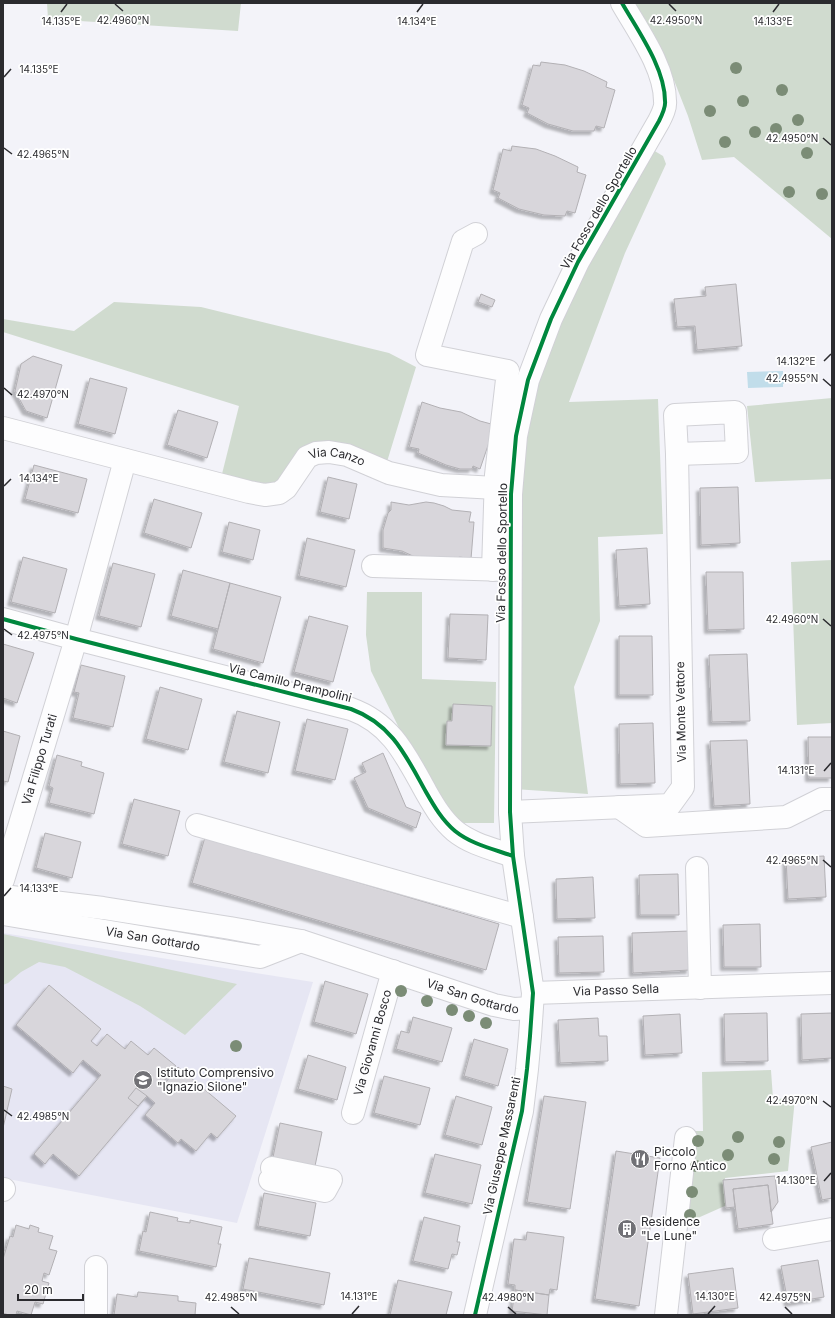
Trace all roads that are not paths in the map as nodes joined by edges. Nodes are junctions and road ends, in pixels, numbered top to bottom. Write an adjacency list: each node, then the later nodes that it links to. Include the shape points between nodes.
1 (622, 3): 8 (street, Via Fosso dello Sportello, via 652,54 664,85 666,102 662,116 578,262 551,319 528,380 516,436)
2 (476, 234): 6 (street, via 463,241 427,355 508,371)
3 (3, 428): 5 (street, Via Canzo)
4 (677, 454): 12 (street, Via Monte Vettore, via 683,787 670,805)
5 (125, 460): 6 (street, Via Canzo, via 265,495 279,493 286,488 307,458 316,452 347,455 389,473 441,485); 10 (street)
6 (496, 488): 8 (street)
7 (373, 566): 8 (street)
8 (502, 570): 13 (street, Via Fosso dello Sportello)
9 (3, 619): 10 (street, Via Camillo Prampolini)
10 (76, 639): 15 (street, Via Camillo Prampolini, via 360,712 380,724 397,742 436,809 447,823 468,840); 17 (street, Via Filippo Turati)
11 (832, 799): 12 (street, via 822,799 786,816 646,826)
12 (619, 807): 13 (street, Via Monte Vettore)
13 (510, 812): 15 (street, Via Giuseppe Massarenti)
14 (197, 825): 20 (street)
15 (513, 856): 20 (street, Via Giuseppe Massarenti)
16 (698, 868): 24 (street)
17 (3, 880)
18 (3, 896): 21 (street, Via San Gottardo, via 118,910)
19 (3, 914): 21 (street, Via San Gottardo, via 260,957)
20 (522, 917): 25 (street, Via Giuseppe Massarenti)
21 (300, 941): 22 (street, Via San Gottardo)
22 (393, 971): 25 (street, Via San Gottardo, via 494,1005 514,1009); 26 (street, Via Giovanni Bosco)
23 (832, 984): 24 (street, Via Passo Sella)
24 (700, 988): 25 (street, Via Passo Sella)
25 (532, 1001): 32 (street, Via Giuseppe Massarenti, via 522,1111)
26 (353, 1113)
27 (686, 1138): 33 (street)
28 (832, 1228): 29 (street)
29 (774, 1239)
30 (96, 1267): 31 (street)
31 (96, 1315)
32 (475, 1315)
33 (666, 1315)

